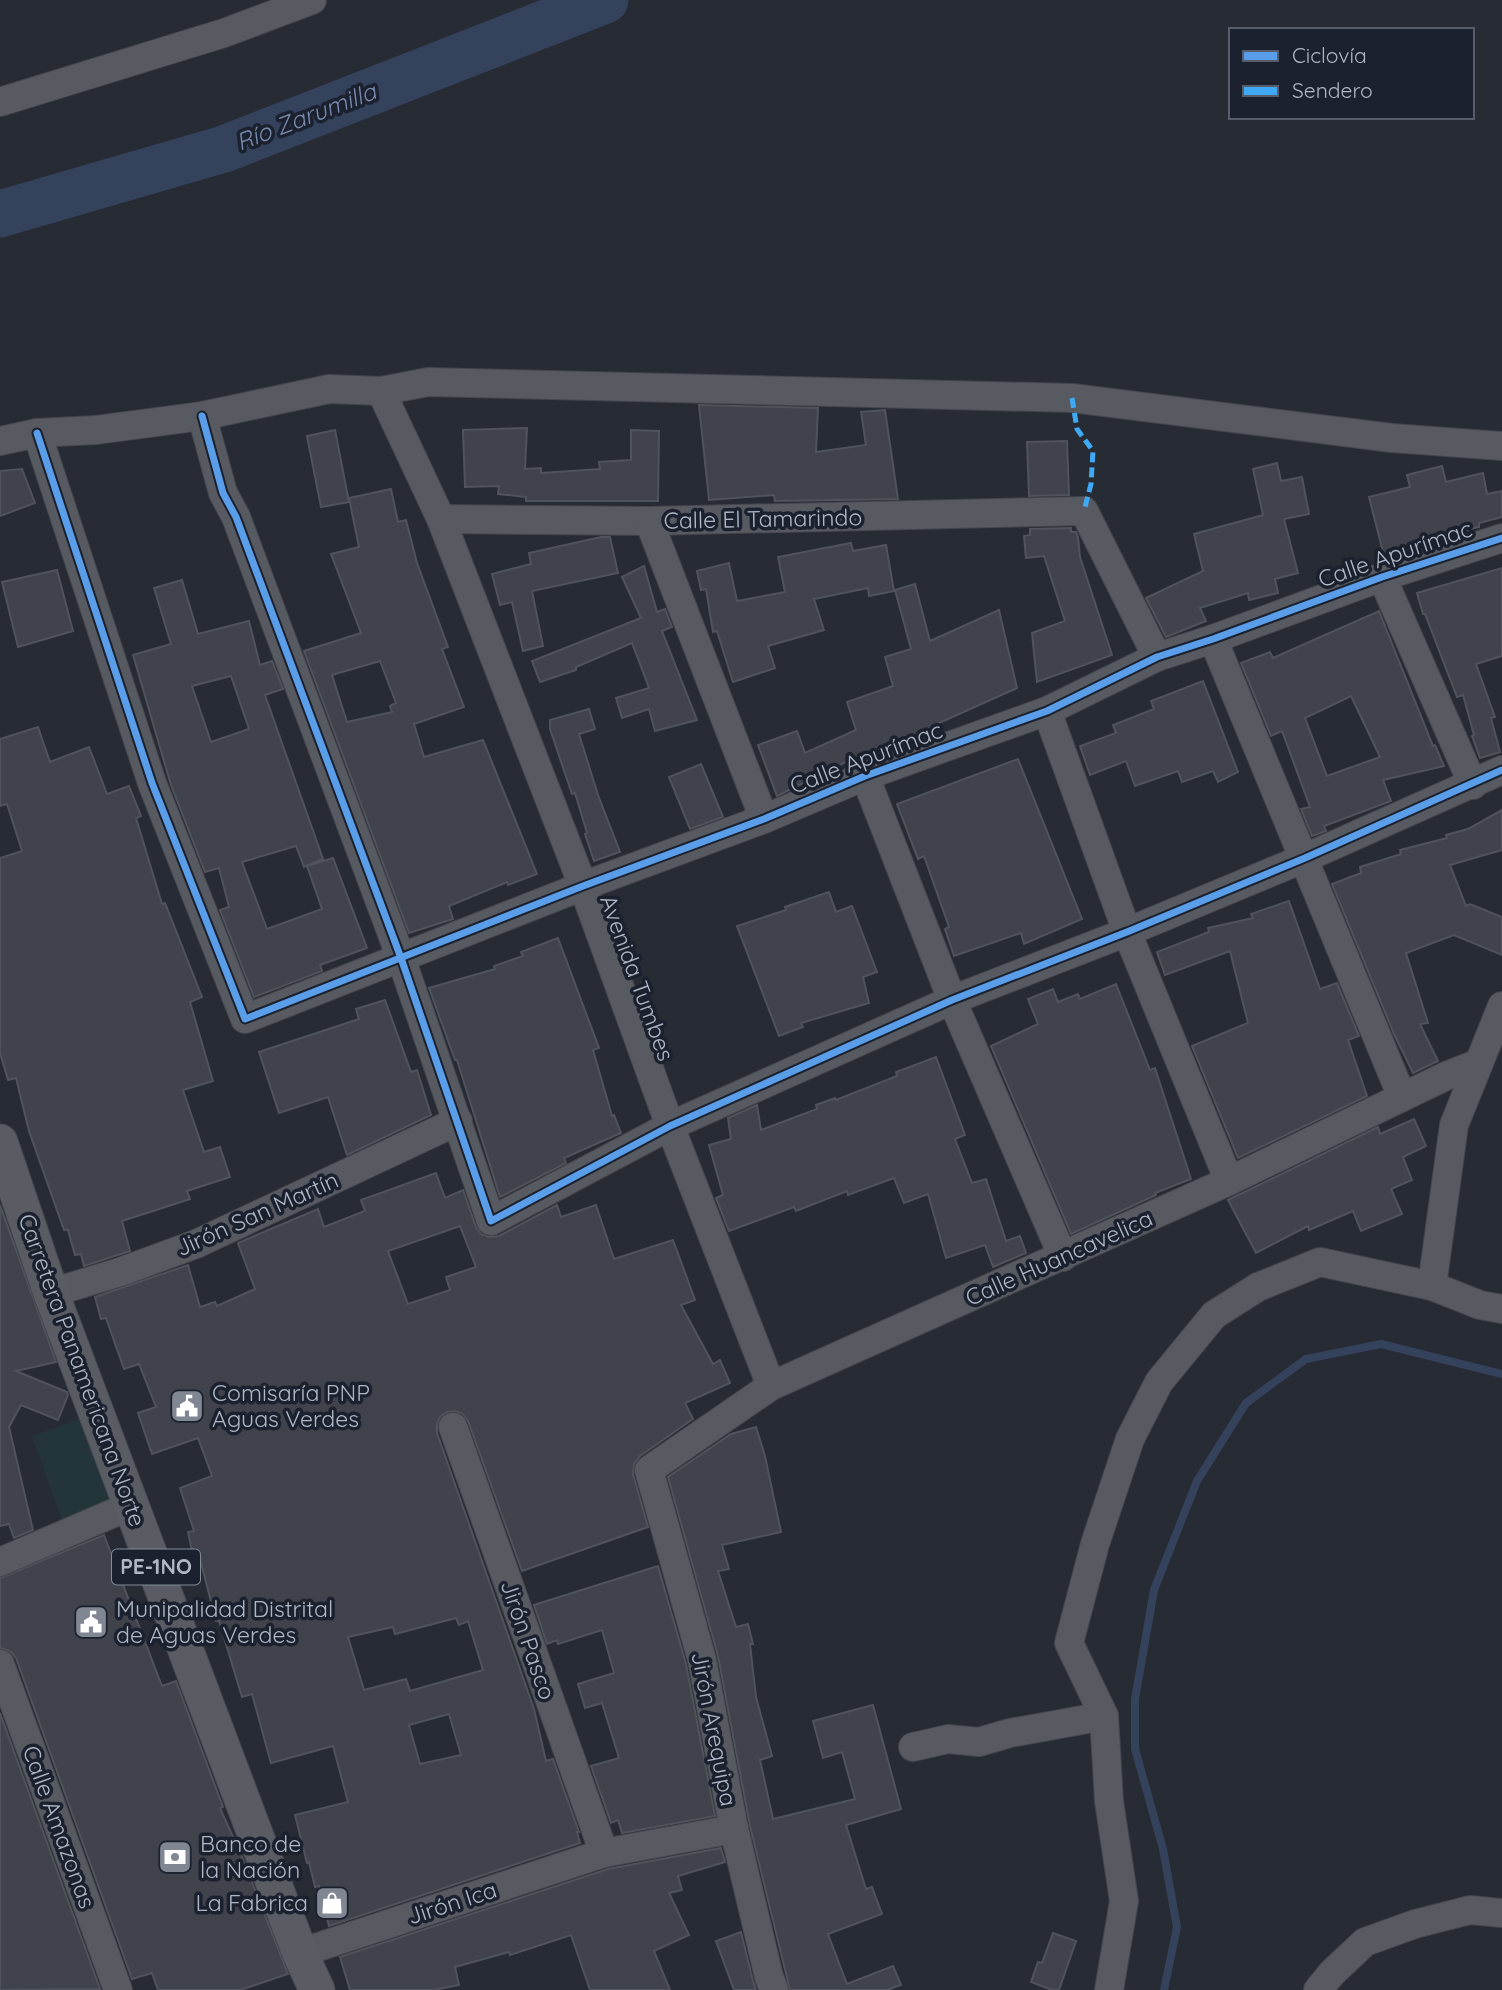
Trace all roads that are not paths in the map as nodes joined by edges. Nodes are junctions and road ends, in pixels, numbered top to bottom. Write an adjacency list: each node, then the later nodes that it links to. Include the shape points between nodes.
1 (312, 0): 2 (street, via 224,33)
2 (0, 102)
3 (381, 391): 4 (street, via 329,389); 7 (street, via 428,382 1072,398 1392,438); 8 (street, Avenida Tumbes)
4 (202, 416): 5 (street); 22 (street, via 223,493 236,517)
5 (37, 433): 6 (street); 22 (street, Calle Apurímac, via 152,783 245,1019)
6 (0, 441)
7 (1502, 446)
8 (441, 519): 9 (street, Calle El Tamarindo); 20 (street, Avenida Tumbes)
9 (649, 521): 13 (street, Calle El Tamarindo, via 1084,511); 18 (street)
10 (1502, 538): 11 (street, Calle Apurímac)
11 (1382, 577): 12 (street, Calle Apurímac); 17 (street)
12 (1213, 639): 13 (street, Calle Apurímac); 19 (street)
13 (1157, 657): 14 (street, Calle Apurímac)
14 (1047, 711): 16 (street, Calle Apurímac); 21 (street)
15 (1502, 770): 17 (street)
16 (865, 776): 18 (street, Calle Apurímac); 23 (street)
17 (1473, 785): 19 (street)
18 (764, 819): 20 (street, Calle Apurímac)
19 (1305, 858): 21 (street); 26 (street)
20 (583, 886): 22 (street, Calle Apurímac); 28 (street, Avenida Tumbes)
21 (1127, 932): 23 (street); 30 (street)
22 (401, 958): 27 (street)
23 (952, 1000): 28 (street); 31 (street)
24 (1502, 1006): 25 (street)
25 (1479, 1063): 26 (street, Calle Huancavelica); 32 (street, via 1454,1125)
26 (1402, 1097): 30 (street, Calle Huancavelica)
27 (458, 1121): 28 (street, via 491,1221); 33 (street, Jirón San Martín, via 196,1244)
28 (670, 1126): 35 (street, Avenida Tumbes)
29 (0, 1142): 33 (main road, Carretera Panamericana Norte / PE-1NO)
30 (1229, 1181): 31 (street, Calle Huancavelica)
31 (1063, 1257): 35 (street, Calle Huancavelica)
32 (1432, 1286): 34 (street); 41 (street, via 1320,1262 1258,1287 1214,1315 1159,1382 1130,1439 1069,1643)
33 (51, 1293): 38 (main road, Carretera Panamericana Norte / PE-1NO)
34 (1502, 1309)
35 (771, 1386): 37 (street, Calle Huancavelica)
36 (453, 1427): 44 (street, Jirón Pasco)
37 (649, 1470): 43 (street, Jirón Arequipa, via 702,1660)
38 (132, 1505): 39 (street); 46 (main road, Carretera Panamericana Norte / PE-1NO)
39 (0, 1562)
40 (0, 1664): 47 (street, Calle Amazonas)
41 (1104, 1716): 42 (street, via 979,1742 948,1739); 50 (street, via 1109,1801 1124,1901)
42 (913, 1747)
43 (734, 1829): 44 (street, Jirón Ica); 49 (street, Jirón Arequipa)
44 (604, 1853): 46 (street, Jirón Ica)
45 (1502, 1913): 51 (street, via 1470,1910 1365,1942)
46 (300, 1953): 48 (main road, Carretera Panamericana Norte / PE-1NO)
47 (118, 1990)
48 (317, 1990)
49 (774, 1990)
50 (1109, 1990)
51 (1318, 1990)

